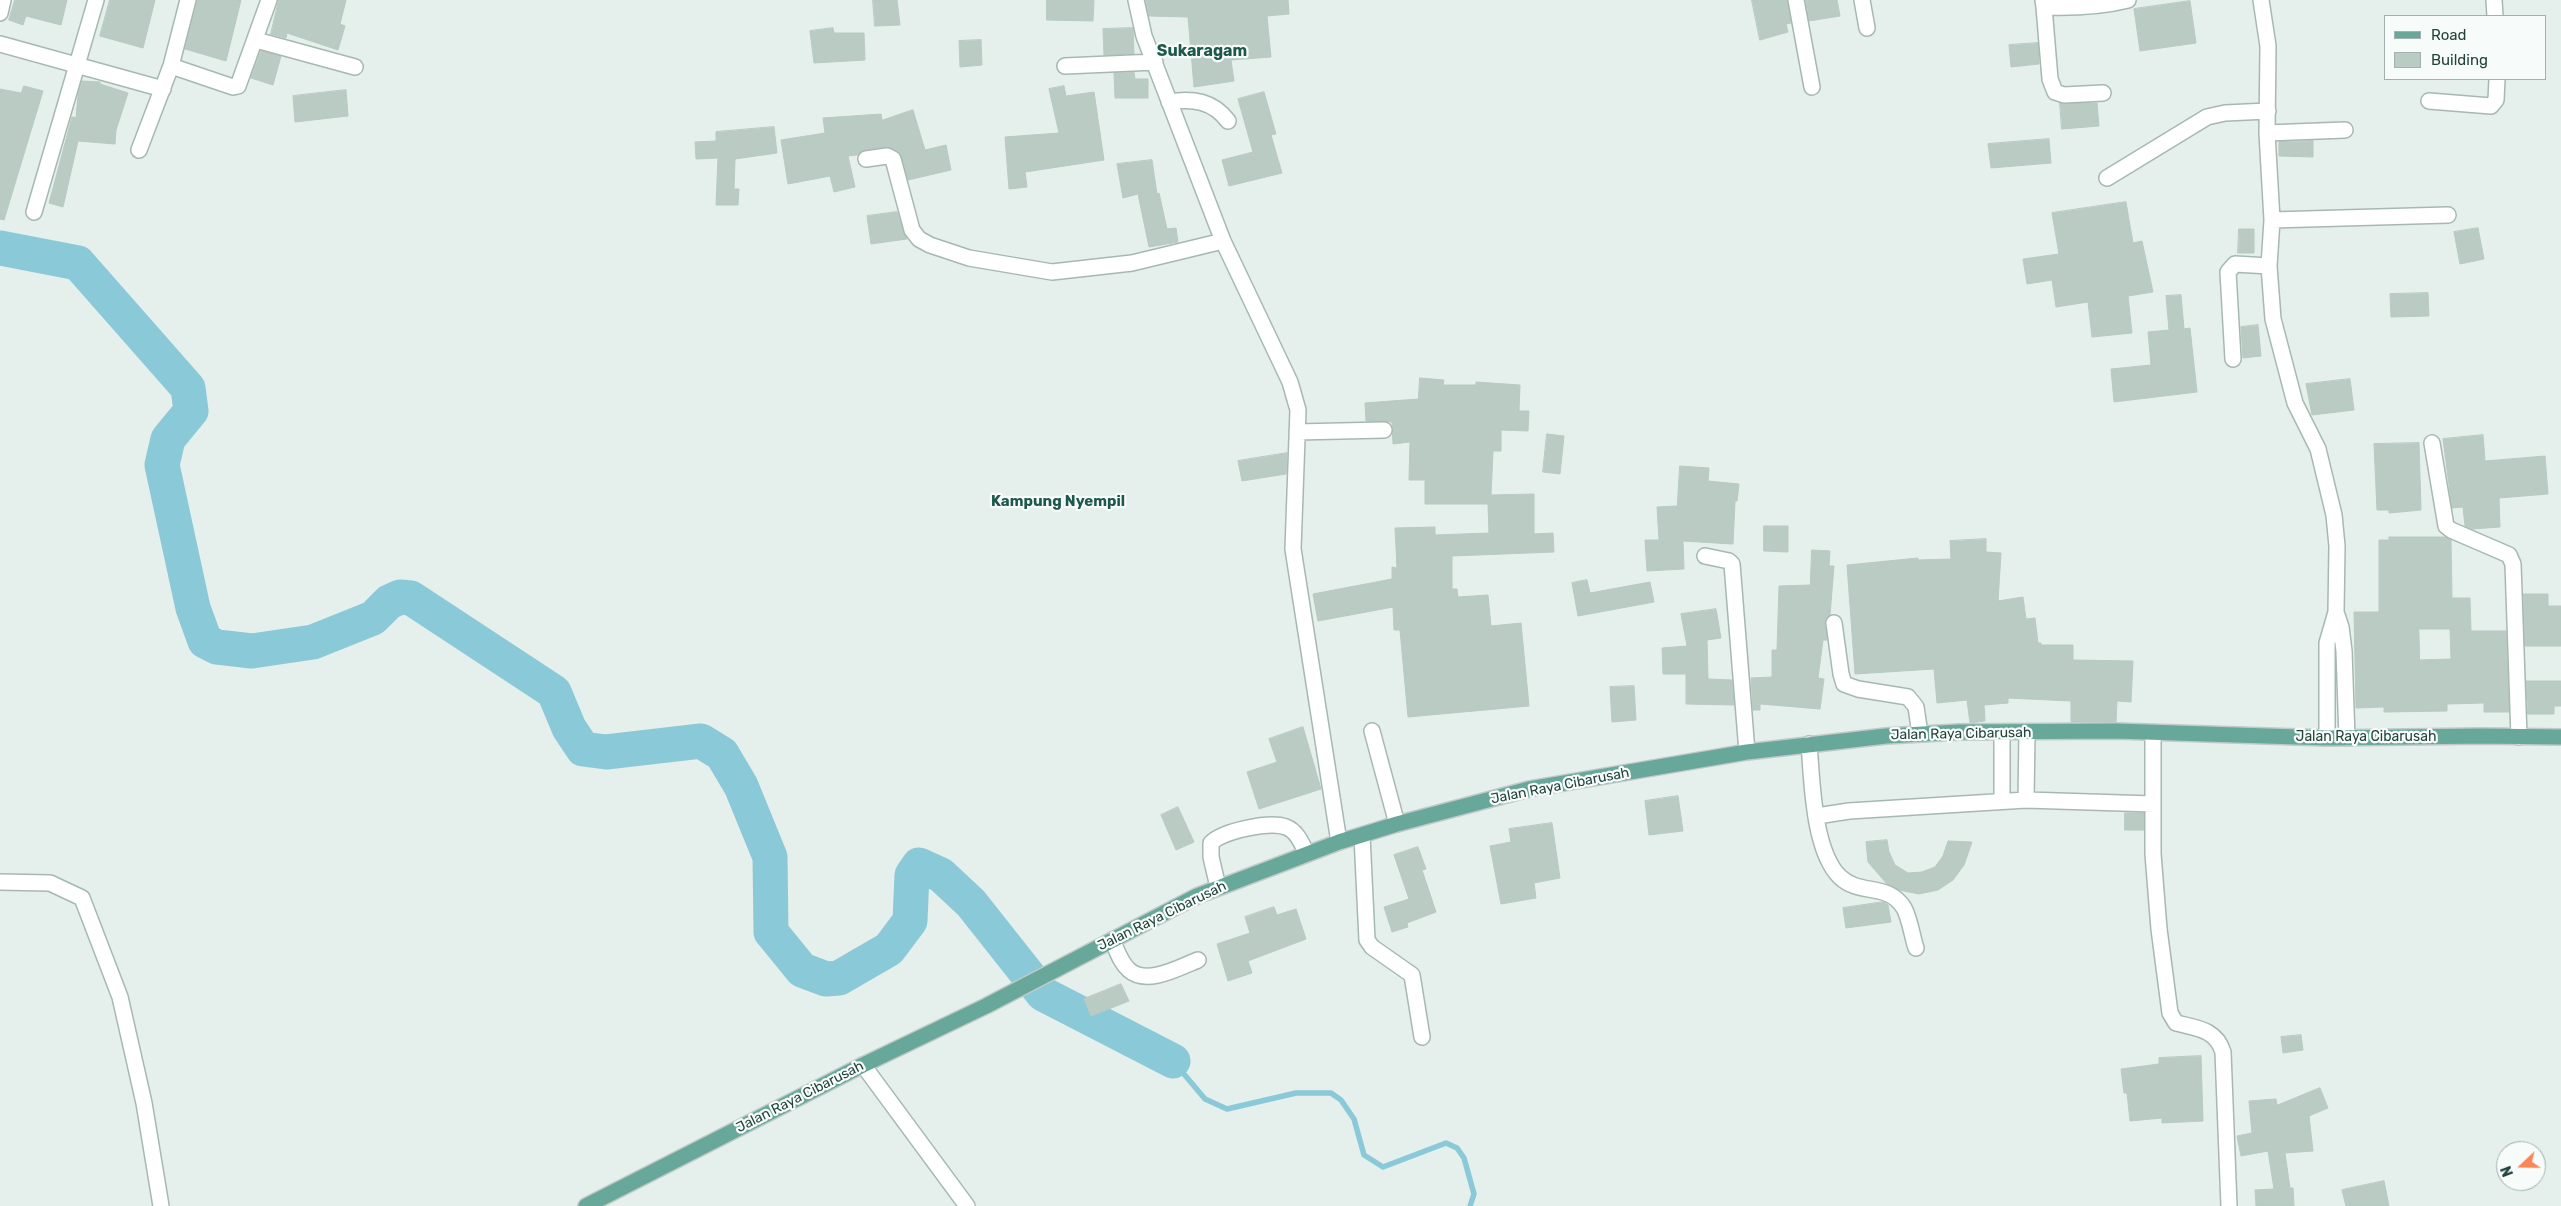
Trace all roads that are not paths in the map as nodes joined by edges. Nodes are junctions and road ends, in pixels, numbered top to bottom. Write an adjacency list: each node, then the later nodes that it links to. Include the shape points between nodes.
1 (96, 0): 16 (street)
2 (188, 0): 17 (street)
3 (268, 0): 13 (street)
4 (1136, 0): 15 (street, via 1139,19)
5 (1796, 0): 21 (street)
6 (1862, 0): 12 (street)
7 (2128, 0): 10 (street, via 2099,7)
8 (2261, 0): 26 (street, via 2268,46)
9 (2494, 0): 11 (street)
10 (2044, 4): 23 (street, via 2050,79 2054,92 2064,95)
11 (2495, 15)
12 (1867, 28)
13 (256, 40): 17 (street, via 238,86); 19 (street)
14 (0, 44): 16 (street)
15 (1155, 62): 18 (street); 25 (street)
16 (77, 66): 22 (street); 33 (street)
17 (171, 66): 22 (street)
18 (1065, 66)
19 (355, 67)
20 (2497, 80): 24 (street, via 2496,100 2490,106)
21 (1812, 86)
22 (163, 89): 30 (street)
23 (2103, 94)
24 (2429, 100)
25 (1169, 102): 27 (street, via 1204,102 1219,109); 36 (street)
26 (2268, 111): 29 (street); 32 (street, via 2207,117)
27 (1228, 120)
28 (2345, 130): 29 (street)
29 (2267, 133): 35 (street)
30 (139, 150)
31 (866, 159): 36 (street, via 887,156 894,159 912,230 919,239 969,258 1052,272 1132,263)
32 (2107, 178)
33 (34, 212)
34 (2448, 215): 35 (street)
35 (2272, 220): 37 (street)
36 (1223, 241): 40 (street, via 1290,382 1298,410)
37 (2269, 266): 38 (street, via 2235,264 2228,272); 43 (street, via 2273,319 2283,362 2295,403 2318,449 2334,515)
38 (2233, 360)
39 (1384, 430): 40 (street)
40 (1297, 432): 62 (street, via 1293,549)
41 (2432, 443): 50 (street, via 2446,526 2509,555 2513,564)
42 (1705, 556): 55 (street, via 1732,564)
43 (2336, 612): 52 (street, via 2327,643); 53 (street, via 2344,651)
44 (1834, 623): 49 (street, via 1844,684 1908,697 1916,707)
45 (1372, 731): 60 (street)
46 (2002, 732): 47 (main road, Jalan Raya Cibarusah); 49 (main road, Jalan Raya Cibarusah); 57 (street)
47 (2027, 732): 48 (main road, Jalan Raya Cibarusah); 56 (street)
48 (2153, 732): 52 (main road, Jalan Raya Cibarusah); 58 (street)
49 (1920, 734): 54 (main road, Jalan Raya Cibarusah)
50 (2519, 737): 51 (main road, Jalan Raya Cibarusah); 53 (main road, Jalan Raya Cibarusah)
51 (2561, 737)
52 (2327, 738): 53 (main road, Jalan Raya Cibarusah)
53 (2346, 738)
54 (1809, 744): 55 (main road, Jalan Raya Cibarusah); 59 (street)
55 (1747, 752): 60 (main road, Jalan Raya Cibarusah, via 1529,789)
56 (2026, 800): 57 (street); 58 (street)
57 (2002, 801): 59 (street)
58 (2153, 804): 74 (street, via 2156,894 2170,1013 2176,1022 2211,1032 2220,1043)
59 (1817, 816): 67 (street, via 1822,843 1836,872 1853,886 1888,892 1897,899 1905,909)
60 (1396, 824): 61 (main road, Jalan Raya Cibarusah)
61 (1362, 836): 62 (main road, Jalan Raya Cibarusah); 69 (street, via 1366,940 1412,975)
62 (1339, 842): 63 (main road, Jalan Raya Cibarusah)
63 (1307, 854): 65 (main road, Jalan Raya Cibarusah); 65 (street, via 1297,835 1285,826 1241,829 1217,837 1211,843 1211,857)
64 (0, 882): 71 (street, via 50,884 82,898 120,997 144,1103)
65 (1218, 887): 66 (main road, Jalan Raya Cibarusah)
66 (1112, 940): 68 (street, via 1134,974 1156,975); 70 (main road, Jalan Raya Cibarusah, via 1020,990)
67 (1916, 948)
68 (1198, 960)
69 (1422, 1037)
70 (863, 1065): 72 (main road, Jalan Raya Cibarusah); 73 (street)
71 (161, 1206)
72 (586, 1206)
73 (967, 1206)
74 (2229, 1206)

